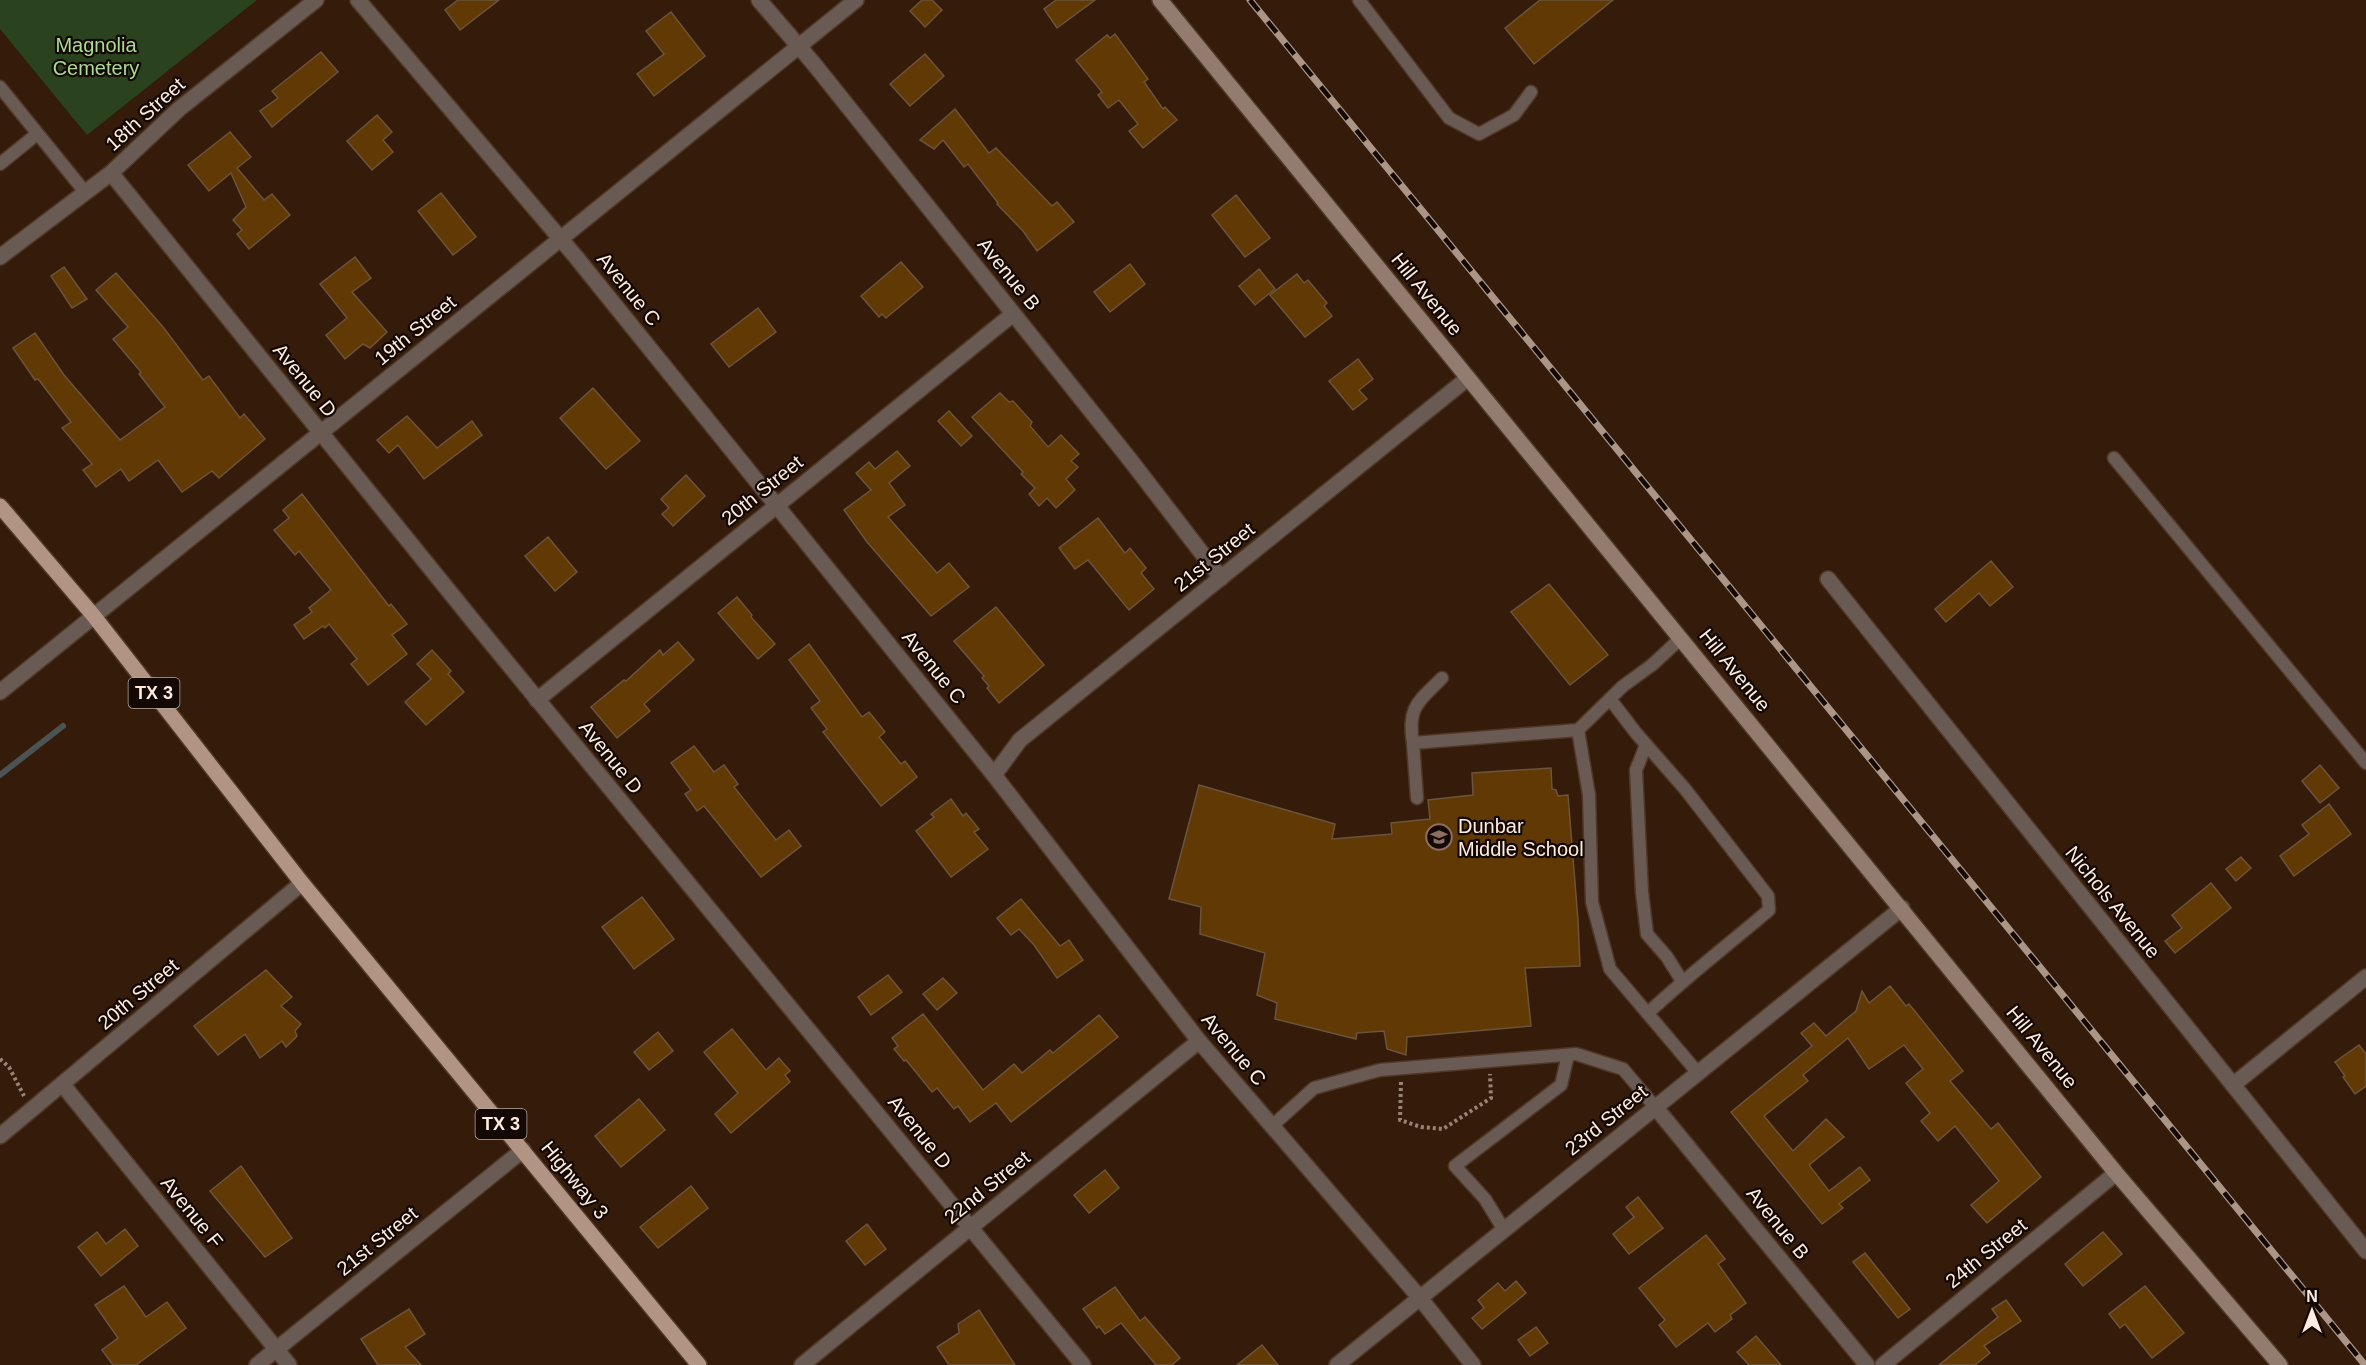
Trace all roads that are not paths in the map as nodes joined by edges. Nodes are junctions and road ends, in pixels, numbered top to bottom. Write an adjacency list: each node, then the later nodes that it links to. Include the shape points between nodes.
1 (316, 0): 12 (street, 18th Street, via 179,109)
2 (358, 0): 14 (street, Avenue C)
3 (759, 0): 7 (street, Avenue B)
4 (856, 0): 7 (street, 19th Street)
5 (1160, 0): 17 (street, Hill Avenue)
6 (1359, 0): 9 (lane, via 1449,118 1479,134 1514,115)
7 (799, 46): 14 (street, 19th Street); 16 (street, Avenue B)
8 (0, 88): 10 (lane)
9 (1530, 92)
10 (37, 134): 11 (lane); 13 (lane)
11 (0, 164)
12 (111, 173): 13 (street, 18th Street); 18 (street, Avenue D)
13 (85, 192): 15 (street, 18th Street)
14 (561, 239): 18 (street, 19th Street); 20 (street, Avenue C)
15 (0, 257)
16 (1013, 314): 20 (street, 20th Street); 22 (street, Avenue B)
17 (1468, 378): 22 (street, 21st Street); 25 (street, Hill Avenue)
18 (321, 434): 24 (street, 19th Street); 28 (street, Avenue D)
19 (2114, 458): 33 (lane)
20 (776, 505): 28 (street, 20th Street); 34 (street, Avenue C)
21 (0, 506): 24 (main road, TX 3)
22 (1221, 578): 34 (street, 21st Street, via 1020,740)
23 (1828, 579): 45 (street, Nichols Avenue)
24 (93, 615): 27 (street, 19th Street); 36 (main road, TX 3)
25 (1681, 638): 29 (lane); 37 (street, Hill Avenue)
26 (1442, 678): 31 (lane, via 1419,701 1409,721)
27 (0, 692)
28 (537, 699): 51 (street, Avenue D)
29 (1610, 699): 30 (lane); 32 (lane)
30 (1578, 730): 31 (lane); 40 (lane, via 1589,795 1592,902 1610,969)
31 (1413, 743): 35 (lane)
32 (1646, 745): 39 (lane, via 1636,770 1647,934); 39 (lane, via 1768,896 1768,910)
33 (2366, 763)
34 (994, 775): 41 (street, Avenue C)
35 (1417, 798)
36 (302, 884): 44 (street, 20th Street); 49 (main road, Highway 3 / TX 3)
37 (1902, 908): 43 (street, 23rd Street); 50 (street, Hill Avenue)
38 (2366, 977): 45 (street)
39 (1682, 981): 40 (lane)
40 (1648, 1013): 43 (lane)
41 (1199, 1041): 47 (street, Avenue C); 51 (street, 22nd Street)
42 (1568, 1055): 46 (lane, via 1623,1069); 47 (lane, via 1380,1070 1314,1088); 52 (lane, via 1560,1084 1455,1166 1485,1199)
43 (1698, 1073): 46 (street, 23rd Street)
44 (63, 1084): 48 (street, 20th Street); 55 (street, Avenue F)
45 (2233, 1084): 53 (street, Nichols Avenue)
46 (1656, 1108): 52 (street, 23rd Street); 63 (street, Avenue B)
47 (1272, 1126): 54 (street, Avenue C)
48 (0, 1136)
49 (523, 1150): 55 (street, 21st Street); 58 (main road, Highway 3 / TX 3)
50 (2116, 1173): 64 (street, 24th Street); 65 (street, Hill Avenue)
51 (971, 1227): 59 (street, 22nd Street); 60 (street, Avenue D)
52 (1504, 1230): 54 (street, 23rd Street)
53 (2366, 1251)
54 (1420, 1298): 61 (street, 23rd Street); 62 (street, Avenue C)
55 (276, 1350): 56 (street, 21st Street); 57 (street, Avenue F)
56 (257, 1365)
57 (288, 1365)
58 (699, 1365)
59 (802, 1365)
60 (1083, 1365)
61 (1337, 1365)
62 (1473, 1365)
63 (1867, 1365)
64 (1882, 1365)
65 (2280, 1365)

